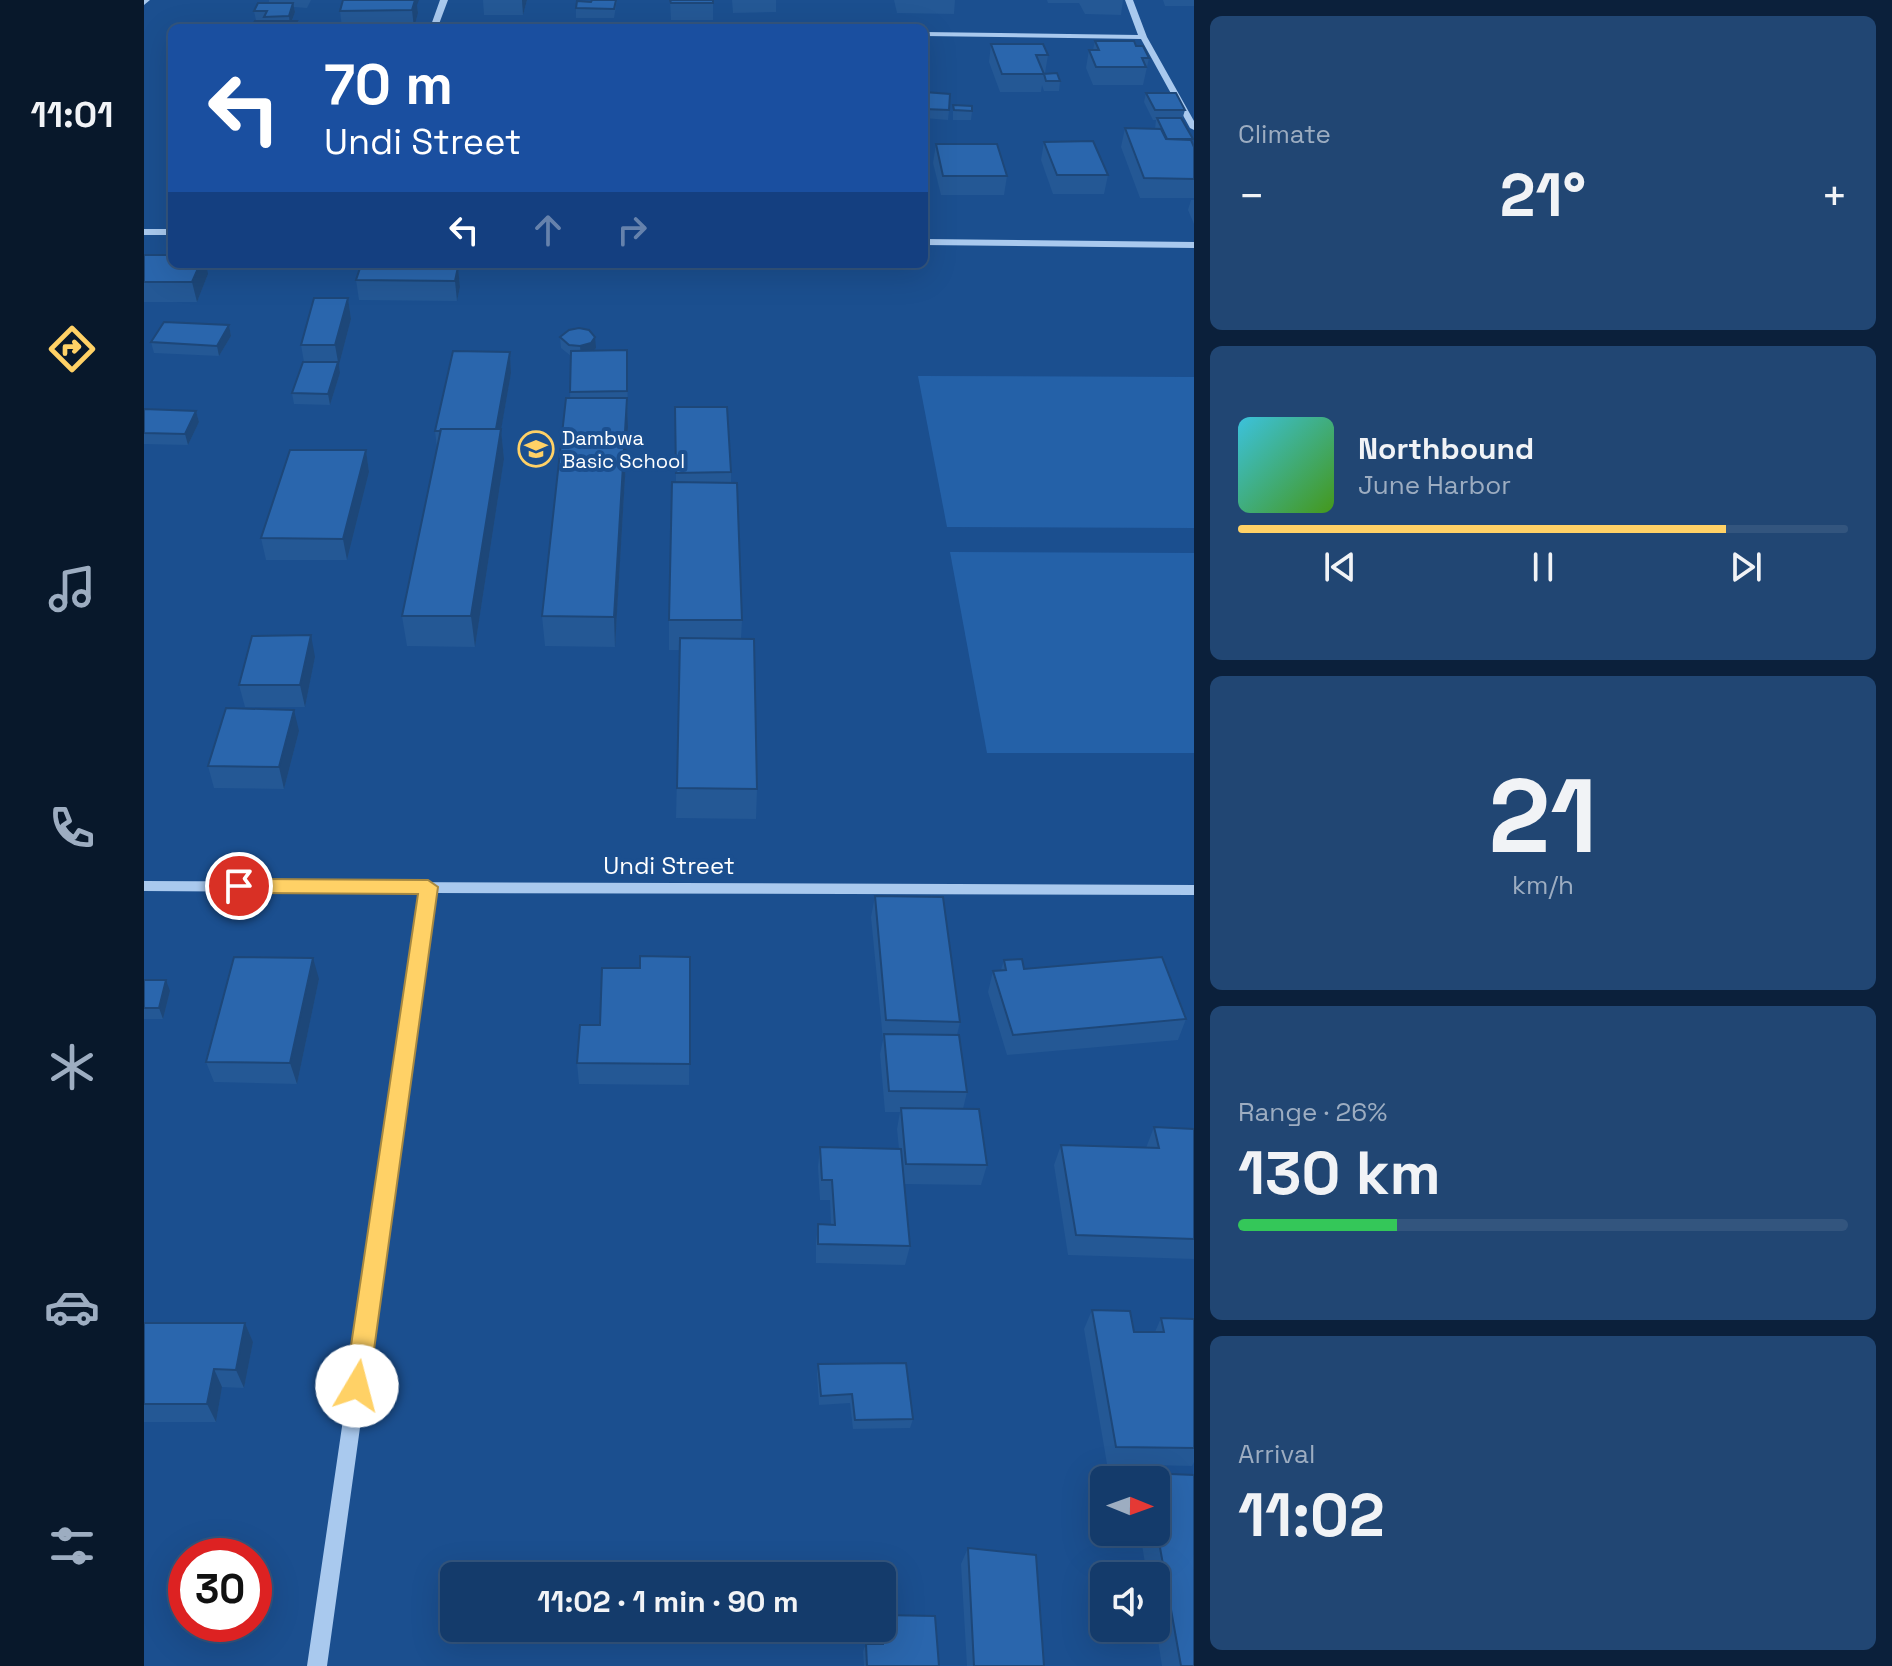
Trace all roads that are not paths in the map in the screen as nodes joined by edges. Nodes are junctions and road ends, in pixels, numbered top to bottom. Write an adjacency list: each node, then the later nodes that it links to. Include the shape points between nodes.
1 (444, 0): 3 (street)
2 (1129, 0): 5 (street)
3 (435, 24)
4 (928, 34): 5 (street)
5 (1143, 37): 6 (street)
6 (1194, 128)
7 (144, 232): 8 (street)
8 (168, 232)
9 (928, 242): 10 (street)
10 (1194, 245)
11 (144, 886): 12 (street, Undi Street)
12 (428, 887): 13 (street, Undi Street); 14 (street)
13 (1194, 890)
14 (317, 1666)

